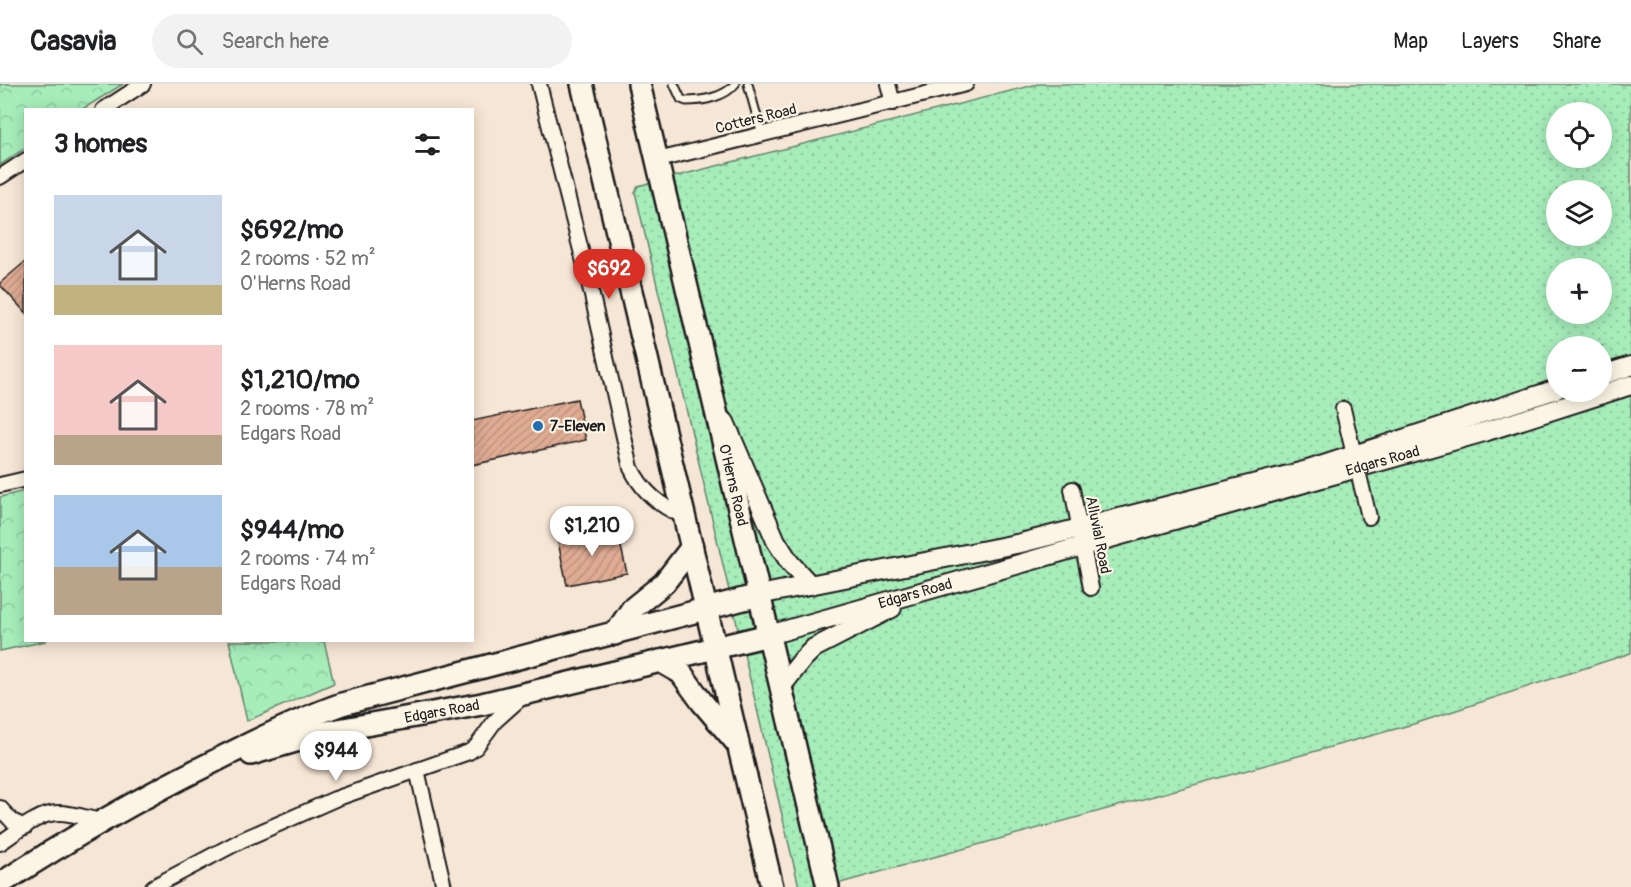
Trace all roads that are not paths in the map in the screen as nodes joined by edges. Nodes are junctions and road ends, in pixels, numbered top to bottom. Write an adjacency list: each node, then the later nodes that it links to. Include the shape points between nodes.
1 (143, 84): 11 (street)
2 (539, 84): 26 (street, via 631,468 644,488 667,509)
3 (582, 84): 26 (main road)
4 (639, 84): 13 (main road, O'Herns Road)
5 (674, 84): 6 (lane, via 681,99 693,101 721,95)
6 (735, 84)
7 (748, 84): 12 (lane)
8 (888, 84): 10 (street)
9 (966, 84): 10 (street, Cotters Road)
10 (892, 103): 12 (street, Cotters Road)
11 (124, 104)
12 (762, 135): 13 (street, Cotters Road)
13 (658, 160): 19 (main road, O'Herns Road)
14 (24, 161): 15 (street)
15 (0, 177)
16 (1631, 366): 17 (main road)
17 (1612, 372)
18 (1631, 385): 22 (main road, Edgars Road, via 1484,432)
19 (712, 390): 30 (main road, via 776,541); 33 (main road, O'Herns Road)
20 (1546, 393): 22 (main road, Edgars Road)
21 (1343, 409): 22 (street)
22 (1357, 461): 27 (street); 28 (main road, Edgars Road)
23 (24, 479): 24 (street)
24 (0, 485)
25 (1072, 489): 28 (street, Alluvial Road)
26 (684, 516): 29 (main road)
27 (1369, 518)
28 (1081, 538): 30 (main road, Edgars Road, via 1021,543); 31 (street, Alluvial Road); 32 (main road, Edgars Road)
29 (692, 547): 34 (main road); 35 (main road, via 664,583 632,609)
30 (810, 585): 33 (main road, Edgars Road)
31 (1091, 588)
32 (926, 591): 36 (main road, Edgars Road); 39 (main road, via 814,648)
33 (759, 595): 34 (main road, Edgars Road); 36 (main road, O'Herns Road)
34 (706, 608): 35 (main road, Edgars Road); 37 (main road)
35 (615, 634): 43 (main road, Edgars Road, via 342,704 282,727)
36 (769, 635): 37 (main road, Edgars Road); 39 (main road, O'Herns Road)
37 (716, 648): 38 (main road, Edgars Road); 41 (main road)
38 (660, 661): 40 (main road, Edgars Road); 41 (main road, via 681,673)
39 (781, 687): 52 (main road, O'Herns Road)
40 (527, 693): 42 (street, via 495,721 469,752); 43 (main road, Edgars Road, via 327,732)
41 (738, 744): 51 (main road)
42 (417, 770): 49 (street, via 335,799 242,840); 50 (street)
43 (190, 773): 45 (main road, Edgars Road)
44 (0, 808): 46 (street, via 12,821)
45 (100, 821): 46 (street, via 60,813); 48 (main road, Edgars Road)
46 (25, 827): 47 (street)
47 (0, 843)
48 (0, 884)
49 (153, 887)
50 (444, 887)
51 (772, 887)
52 (828, 887)

